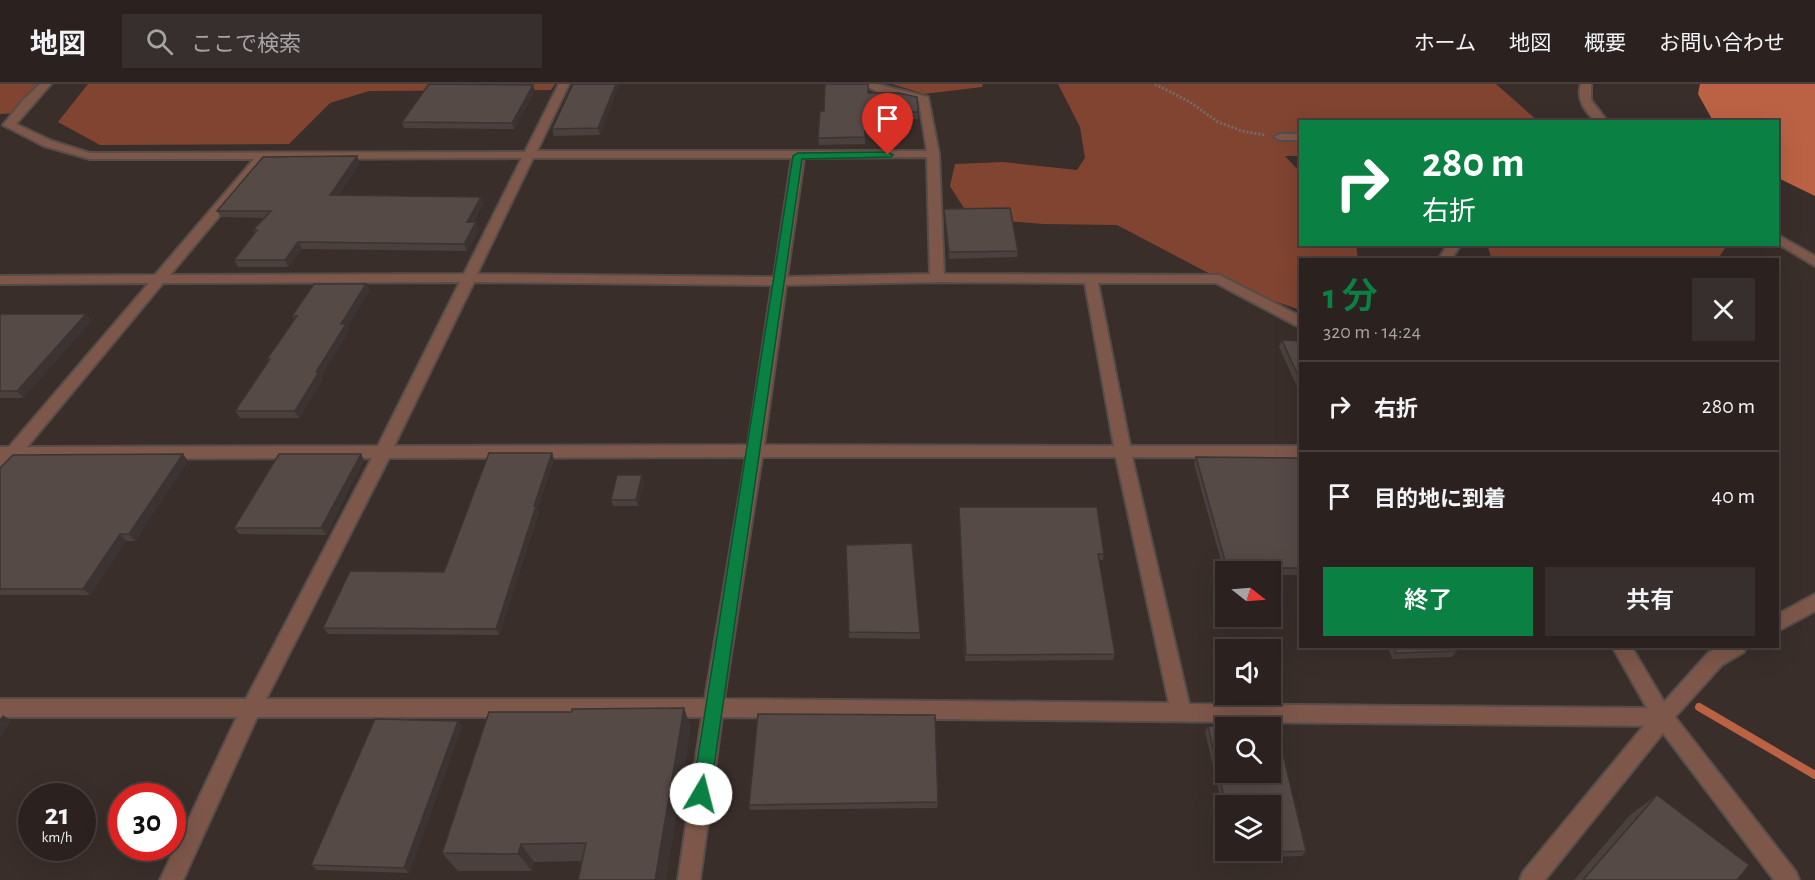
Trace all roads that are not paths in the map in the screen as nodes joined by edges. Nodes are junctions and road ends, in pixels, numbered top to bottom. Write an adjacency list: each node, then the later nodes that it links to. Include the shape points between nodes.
1 (46, 84): 10 (street, via 9,124 64,151 90,156)
2 (564, 84): 8 (street)
3 (867, 84): 9 (street, via 924,99)
4 (1586, 84): 5 (street, via 1588,107)
5 (1602, 120)
6 (1299, 137): 7 (street)
7 (1280, 138)
8 (529, 154): 10 (street); 11 (street); 14 (street)
9 (933, 154): 11 (street); 15 (street)
10 (264, 155): 17 (street)
11 (798, 156): 19 (street)
12 (1779, 240): 13 (street)
13 (1815, 262)
14 (470, 278): 17 (street); 19 (street); 21 (street)
15 (937, 278): 18 (street); 19 (street)
16 (0, 280): 17 (street)
17 (159, 280): 25 (street)
18 (1091, 280): 20 (street, via 1219,279); 23 (street)
19 (780, 281): 22 (street)
20 (1299, 320)
21 (384, 451): 22 (street); 25 (street); 33 (street)
22 (755, 451): 23 (street); 32 (street)
23 (1123, 452): 24 (street); 34 (street)
24 (1299, 452)
25 (7, 454): 26 (street)
26 (0, 469)
27 (1815, 602): 28 (street)
28 (1779, 622)
29 (1622, 648): 35 (street)
30 (1734, 648): 35 (street, via 1715,659)
31 (0, 708): 33 (street)
32 (713, 708): 33 (street); 34 (street); 37 (street)
33 (251, 709): 36 (street)
34 (1181, 713): 35 (street)
35 (1663, 717): 38 (street); 39 (street)
36 (171, 880)
37 (689, 880)
38 (1531, 880)
39 (1788, 880)

